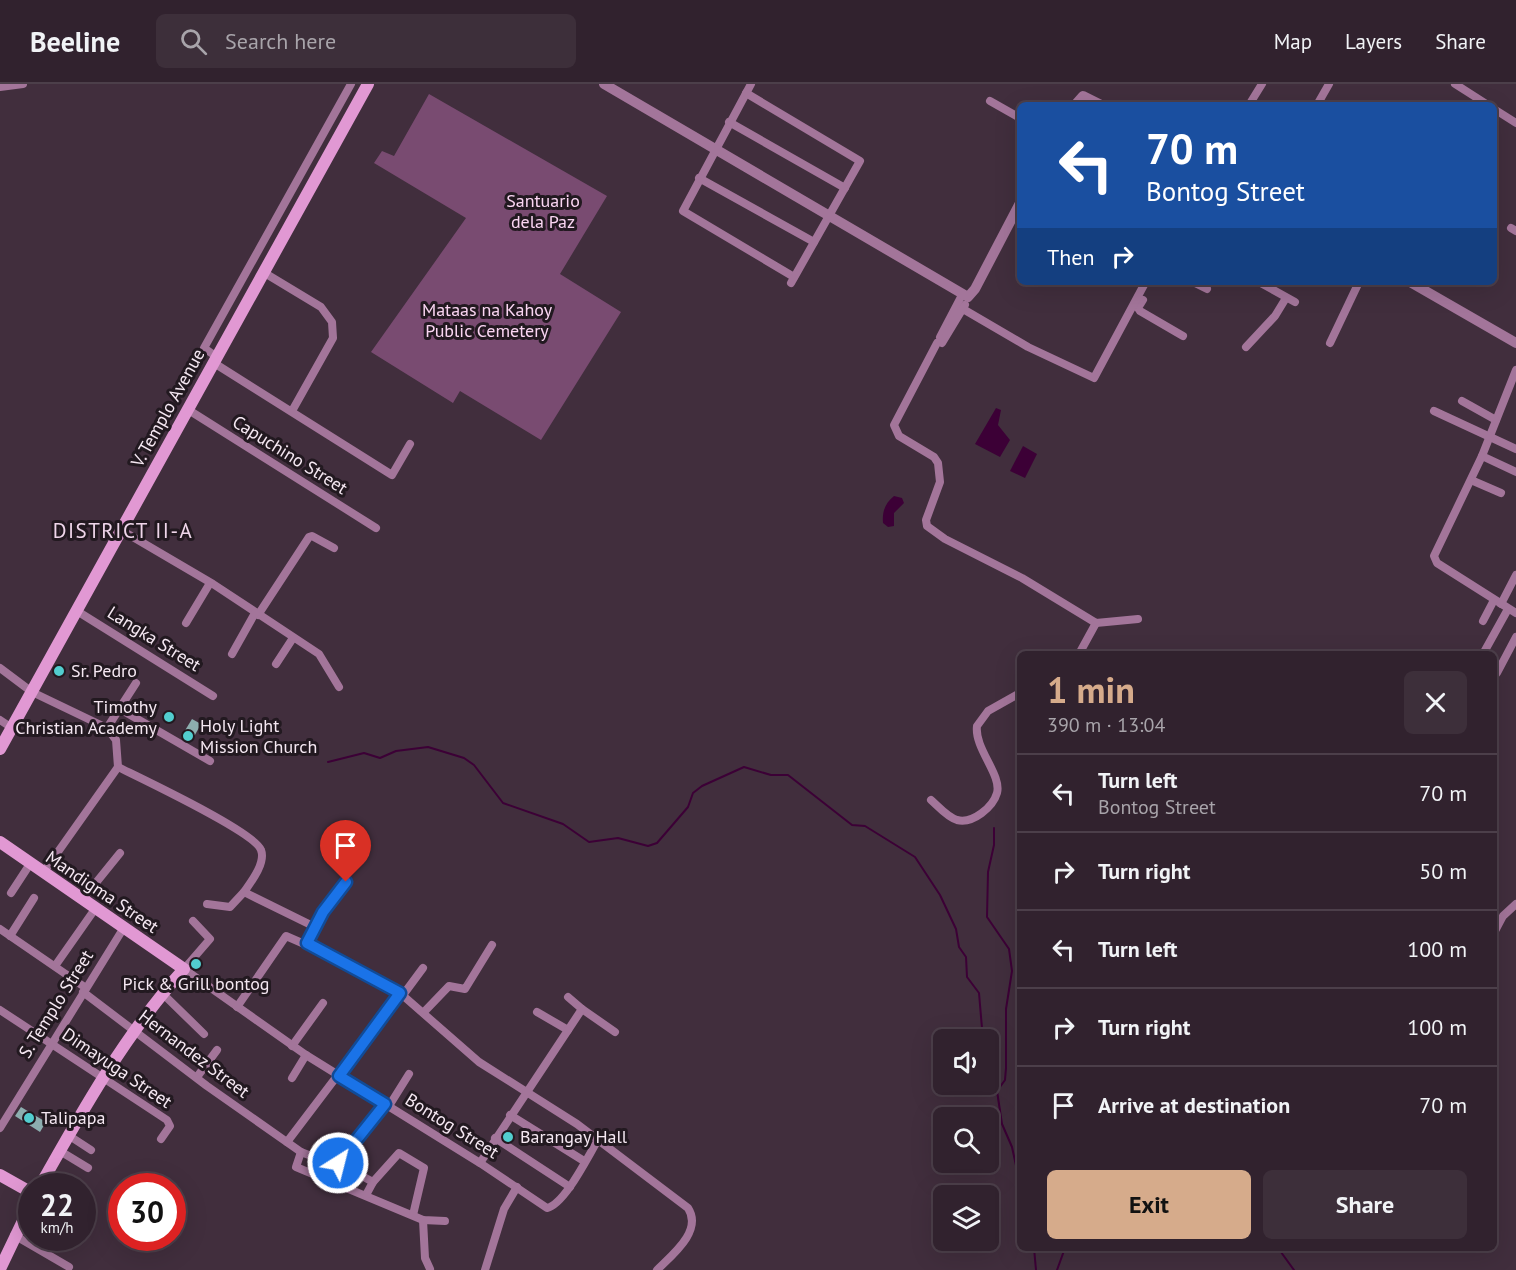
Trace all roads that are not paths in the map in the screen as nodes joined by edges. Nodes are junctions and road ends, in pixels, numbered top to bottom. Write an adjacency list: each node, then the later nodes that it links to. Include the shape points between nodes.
1 (23, 84): 9 (street)
2 (351, 84): 40 (street, via 204,348)
3 (368, 84): 27 (main road, V. Templo Avenue)
4 (604, 84): 21 (street)
5 (751, 84): 10 (street)
6 (1262, 84): 14 (street)
7 (1329, 84): 15 (street)
8 (1455, 84): 16 (street)
9 (0, 87)
10 (746, 93): 19 (street); 23 (street, via 858,159)
11 (990, 101): 18 (street)
12 (1078, 102): 13 (street, via 1083,96)
13 (1095, 102)
14 (1251, 102)
15 (1319, 102)
16 (1483, 102)
17 (1497, 111): 20 (street)
18 (1017, 116)
19 (729, 122): 21 (street); 23 (street)
20 (1516, 123)
21 (715, 150): 22 (street); 25 (street)
22 (699, 178): 26 (street); 26 (street, via 685,202 684,213 793,280)
23 (845, 188): 25 (street)
24 (1017, 208): 33 (street)
25 (829, 215): 26 (street); 33 (street)
26 (814, 242)
27 (263, 272): 40 (main road, V. Templo Avenue); 44 (street, via 321,307 332,322 333,338)
28 (1143, 285): 34 (street, via 1094,378 1028,347)
29 (1146, 285): 35 (street, via 1140,311)
30 (1264, 285): 39 (street, via 1291,300)
31 (1358, 285): 37 (street)
32 (1415, 285): 38 (street)
33 (965, 296): 34 (street); 36 (street)
34 (963, 309): 36 (street)
35 (1183, 336)
36 (939, 343): 65 (street, via 894,425 899,436 938,463 940,482 927,526)
37 (1330, 343)
38 (1516, 343)
39 (1246, 347)
40 (215, 360): 43 (main road, V. Templo Avenue); 44 (street)
41 (1516, 370): 46 (street)
42 (1462, 401): 46 (street)
43 (187, 409): 54 (street, Capuchino Street); 55 (main road, V. Templo Avenue)
44 (292, 411): 48 (street, via 392,475)
45 (1434, 411): 47 (street)
46 (1496, 420): 47 (street)
47 (1490, 437): 49 (street); 50 (street)
48 (410, 444)
49 (1516, 449)
50 (1482, 456): 51 (street); 52 (street)
51 (1516, 472)
52 (1471, 480): 53 (street); 59 (street, via 1435,560)
53 (1501, 493)
54 (376, 528)
55 (121, 530): 58 (street); 60 (main road, V. Templo Avenue)
56 (334, 548): 61 (street, via 309,537)
57 (1516, 576): 59 (street)
58 (210, 583): 61 (street); 64 (street)
59 (1505, 606): 63 (street); 69 (street)
60 (76, 611): 76 (main road, V. Templo Avenue); 78 (street, Langka Street)
61 (256, 614): 67 (street); 70 (street)
62 (1138, 619): 65 (street)
63 (1483, 621)
64 (186, 623)
65 (1096, 623): 68 (street)
66 (1516, 637): 73 (street)
67 (293, 638): 71 (street); 75 (street, via 319,654)
68 (1081, 651)
69 (1485, 651)
70 (232, 654)
71 (276, 664)
72 (0, 668): 76 (street)
73 (1497, 673)
74 (136, 683): 79 (street)
75 (339, 687)
76 (32, 692): 81 (main road, V. Templo Avenue); 82 (street)
77 (1017, 695): 86 (street, via 988,711 977,726 979,744 998,787 997,795 984,811 970,820 957,820)
78 (213, 696)
79 (120, 709): 82 (street); 84 (street)
80 (0, 720): 81 (street)
81 (12, 728): 83 (main road, V. Templo Avenue)
82 (107, 728): 85 (street, via 116,740)
83 (0, 749)
84 (210, 761)
85 (118, 767): 90 (street); 92 (street, via 206,812 258,845 262,853 260,863)
86 (931, 800)
87 (0, 842): 89 (main road, Mandigma Street)
88 (120, 853): 95 (street)
89 (30, 864): 90 (main road, Mandigma Street); 93 (street)
90 (43, 873): 95 (main road, Mandigma Street)
91 (346, 882): 100 (street)
92 (244, 892): 96 (street, via 230,908); 100 (street)
93 (11, 893)
94 (34, 898): 104 (street)
95 (82, 900): 98 (main road, Mandigma Street)
96 (207, 904)
97 (1516, 904): 101 (street)
98 (95, 909): 103 (main road, Mandigma Street); 107 (street)
99 (193, 921): 109 (street, via 210,939)
100 (315, 927): 105 (street)
101 (1497, 927)
102 (0, 929): 104 (street, Hernandez Street)
103 (123, 929): 109 (main road, Mandigma Street); 110 (street, S. Templo Street)
104 (10, 936): 107 (street, Hernandez Street)
105 (307, 943): 112 (street); 115 (street, via 285,936)
106 (492, 945): 118 (street, via 465,989 449,986)
107 (55, 966): 110 (street, Hernandez Street)
108 (423, 968): 112 (street)
109 (184, 969): 111 (main road); 115 (street, Bontog Street)
110 (85, 990): 121 (street, Hernandez Street); 124 (street, S. Templo Street)
111 (162, 993): 121 (main road); 123 (street)
112 (402, 994): 118 (street); 129 (street)
113 (568, 997): 116 (street)
114 (322, 1003): 125 (street)
115 (237, 1007): 125 (street, Bontog Street)
116 (582, 1008): 120 (street); 122 (street)
117 (0, 1010): 124 (street, Dimayuga Street)
118 (424, 1012): 133 (street, via 479,1062)
119 (537, 1012): 120 (street)
120 (568, 1030): 133 (street)
121 (136, 1031): 130 (main road); 131 (street, Hernandez Street)
122 (615, 1032)
123 (204, 1034)
124 (51, 1043): 130 (street, Dimayuga Street); 136 (street, S. Templo Street)
125 (292, 1046): 127 (street, Bontog Street)
126 (217, 1050): 131 (street)
127 (306, 1055): 129 (street, Bontog Street); 132 (street)
128 (409, 1074): 134 (street)
129 (339, 1076): 134 (street, Bontog Street); 141 (street)
130 (104, 1077): 137 (main road); 139 (street, Dimayuga Street, via 169,1122 170,1127)
131 (197, 1077): 141 (street, Hernandez Street)
132 (292, 1078)
133 (527, 1090): 135 (street); 140 (street)
134 (387, 1105): 146 (street); 147 (street, Bontog Street)
135 (510, 1115): 138 (street); 145 (street)
136 (0, 1128)
137 (68, 1135): 142 (street); 143 (main road)
138 (495, 1138): 147 (street); 154 (street)
139 (161, 1139)
140 (598, 1140): 145 (street); 165 (street, via 691,1213 693,1225 686,1238)
141 (287, 1142): 144 (street, Hernandez Street)
142 (92, 1150)
143 (60, 1151): 148 (street); 149 (main road)
144 (302, 1152): 146 (street, via 315,1157 323,1155); 155 (street, via 296,1167)
145 (584, 1161): 154 (street)
146 (338, 1163): 151 (street)
147 (480, 1163): 153 (street, Bontog Street)
148 (88, 1168)
149 (47, 1173)
150 (0, 1175): 152 (main road)
151 (373, 1182): 155 (street); 156 (street, via 399,1153 424,1168)
152 (18, 1185)
153 (517, 1187): 154 (street, Bontog Street, via 547,1208); 164 (street, via 504,1209)
154 (570, 1187)
155 (366, 1195): 156 (street)
156 (413, 1215): 157 (street)
157 (423, 1220): 158 (street); 163 (street, via 425,1258)
158 (445, 1221)
159 (18, 1228): 160 (main road)
160 (14, 1235): 161 (main road); 162 (street)
161 (1, 1262)
162 (69, 1267)
163 (430, 1269)
164 (485, 1270)
165 (657, 1270)

